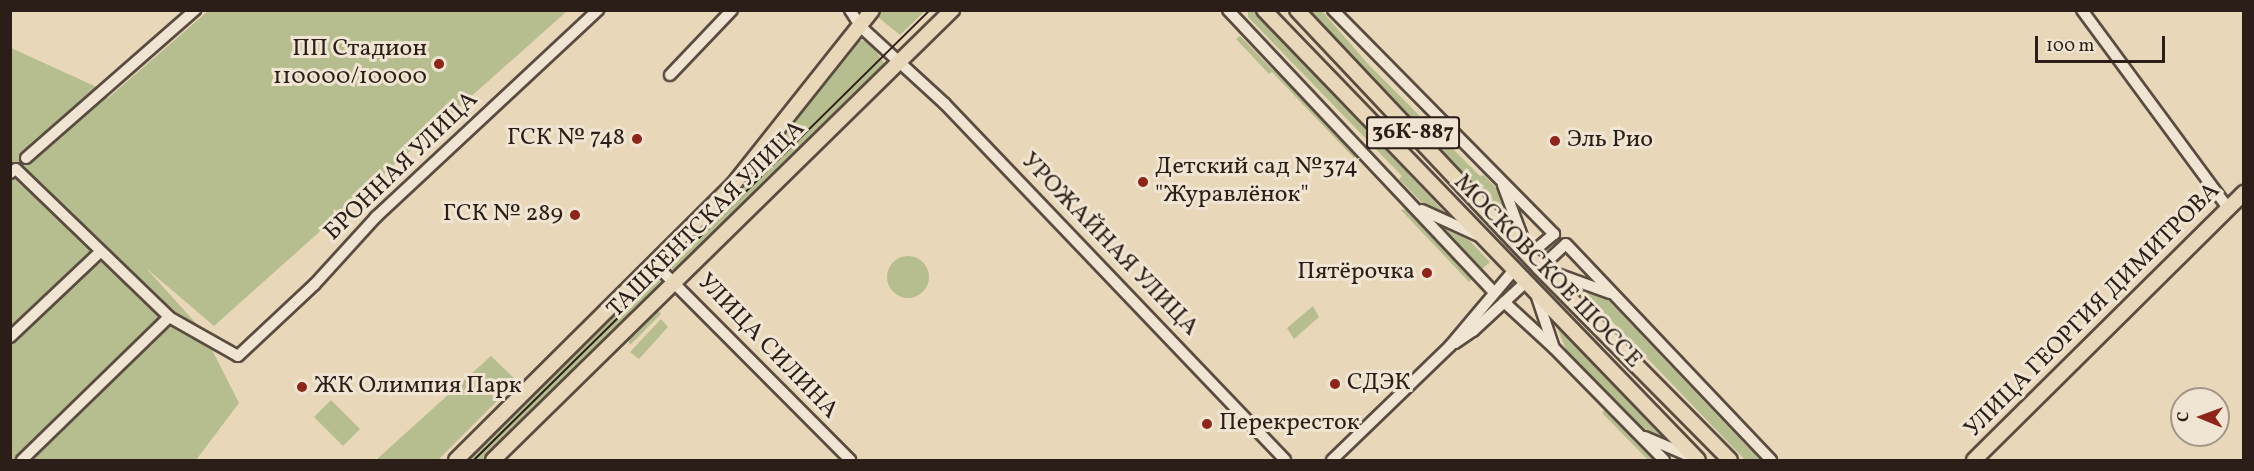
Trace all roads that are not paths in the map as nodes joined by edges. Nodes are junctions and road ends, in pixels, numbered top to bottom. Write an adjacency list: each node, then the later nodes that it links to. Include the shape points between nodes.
1 (195, 10): 15 (street)
2 (598, 10): 32 (street, БРОННАЯ УЛИЦА, via 376,217 315,284 238,357)
3 (732, 10): 14 (street)
4 (850, 10): 12 (street)
5 (872, 10): 12 (main road, ТАШКЕНТСКАЯ УЛИЦА)
6 (952, 10): 13 (main road, ТАШКЕНТСКАЯ УЛИЦА)
7 (1228, 10): 19 (street)
8 (1264, 10): 21 (main road, МОСКОВСКОЕ ШОССЕ / 36К-887)
9 (1297, 10): 23 (main road, МОСКОВСКОЕ ШОССЕ / 36К-887)
10 (1333, 10): 17 (street)
11 (2082, 10): 20 (street)
12 (861, 27): 13 (street, УРОЖАЙНАЯ УЛИЦА); 24 (main road, ТАШКЕНТСКАЯ УЛИЦА, via 733,185)
13 (899, 61): 27 (main road, ТАШКЕНТСКАЯ УЛИЦА); 41 (street, УРОЖАЙНАЯ УЛИЦА)
14 (670, 75)
15 (26, 158)
16 (13, 171): 22 (street)
17 (1503, 185): 23 (street); 23 (street, via 1554,234)
18 (2244, 193): 20 (main road, УЛИЦА ГЕОРГИЯ ДИМИТРОВА)
19 (1416, 207): 21 (street); 29 (street)
20 (2228, 208): 47 (main road, УЛИЦА ГЕОРГИЯ ДИМИТРОВА)
21 (1483, 238): 26 (main road, МОСКОВСКОЕ ШОССЕ / 36К-887)
22 (100, 252): 32 (street); 33 (street)
23 (1529, 255): 25 (main road, МОСКОВСКОЕ ШОССЕ / 36К-887); 26 (main road)
24 (654, 263): 27 (street, УЛИЦА СИЛИНА); 38 (main road, ТАШКЕНТСКАЯ УЛИЦА)
25 (1540, 268): 28 (main road); 30 (street); 30 (street, via 1566,244); 45 (main road, МОСКОВСКОЕ ШОССЕ / 36К-887)
26 (1515, 270): 28 (main road, МОСКОВСКОЕ ШОССЕ / 36К-887); 29 (street)
27 (675, 283): 39 (main road, ТАШКЕНТСКАЯ УЛИЦА); 40 (street, УЛИЦА СИЛИНА)
28 (1530, 287): 31 (street); 35 (street); 44 (main road, МОСКОВСКОЕ ШОССЕ / 36К-887)
29 (1494, 292): 34 (street)
30 (1610, 293): 46 (street)
31 (1504, 302): 34 (street, via 1473,332); 35 (street)
32 (169, 318): 37 (street)
33 (10, 337)
34 (1450, 346): 42 (street)
35 (1554, 348): 36 (street)
36 (1639, 435): 43 (street); 44 (street)
37 (22, 460)
38 (456, 460)
39 (493, 460)
40 (849, 460)
41 (1285, 460)
42 (1332, 460)
43 (1664, 460)
44 (1698, 460)
45 (1730, 460)
46 (1771, 460)
47 (1974, 460)

